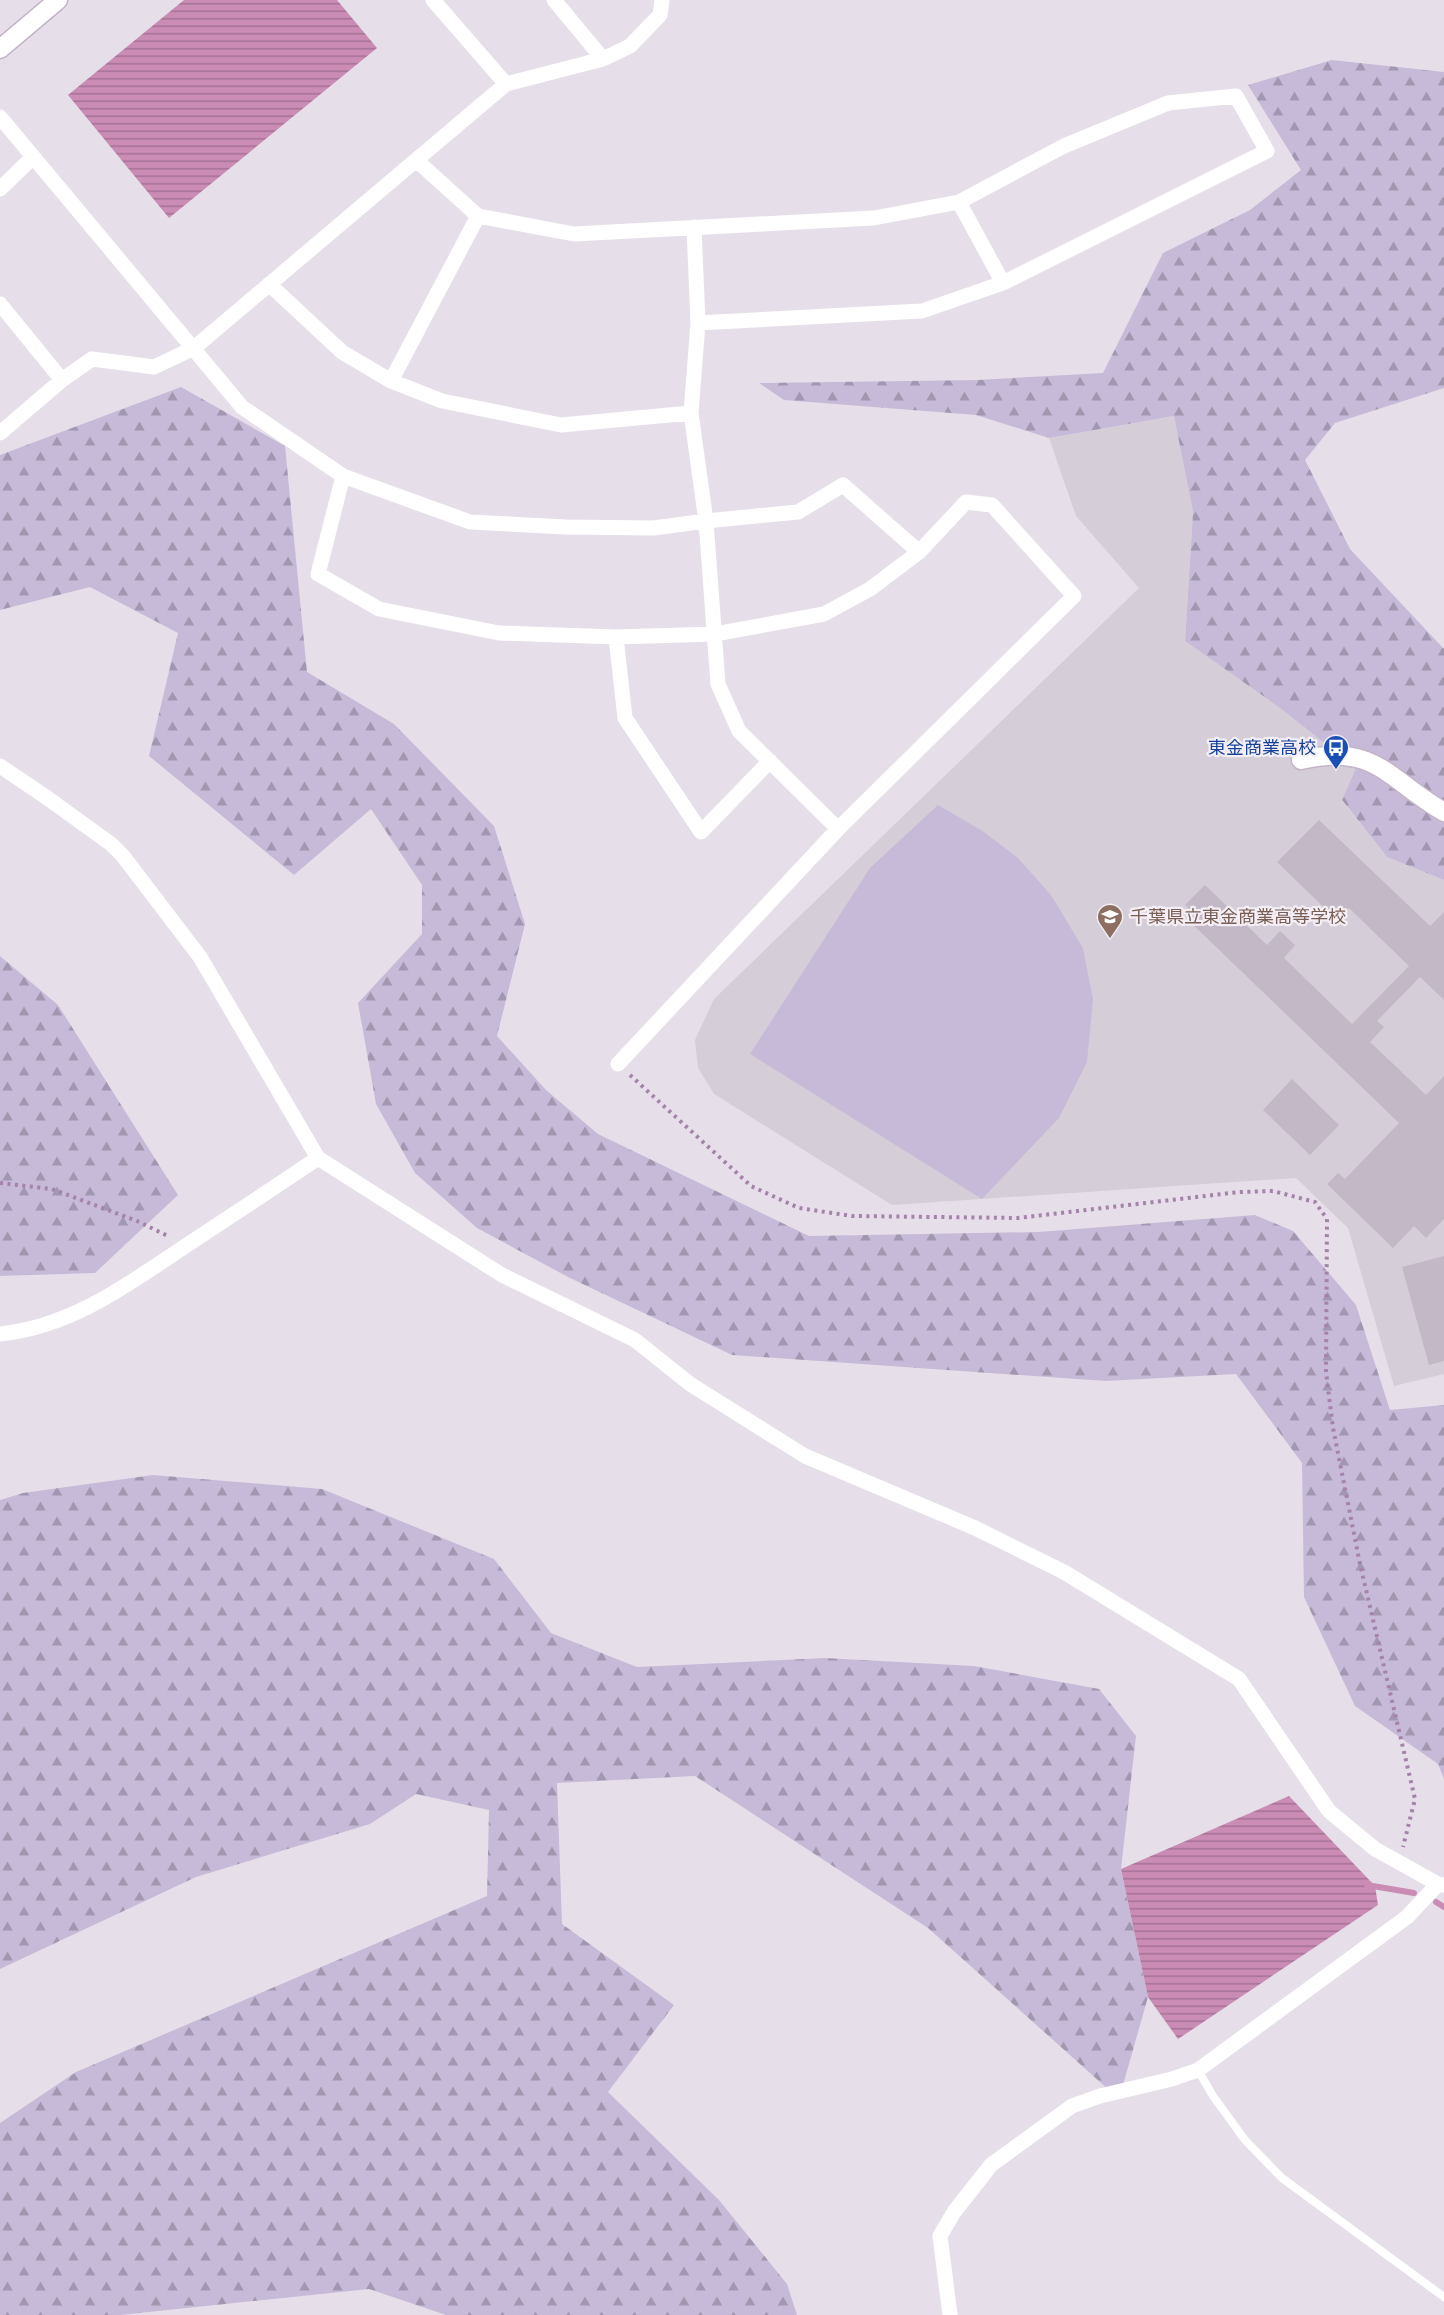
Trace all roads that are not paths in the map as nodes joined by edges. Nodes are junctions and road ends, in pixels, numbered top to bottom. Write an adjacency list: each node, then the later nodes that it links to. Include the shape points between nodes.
1 (58, 0): 5 (street)
2 (433, 0): 7 (street)
3 (554, 0): 6 (street)
4 (662, 0): 6 (street, via 660,15 630,46)
5 (0, 49)
6 (603, 59): 7 (street)
7 (506, 84): 10 (street)
8 (0, 117): 9 (street)
9 (33, 157): 11 (street); 19 (street)
10 (416, 160): 13 (street); 16 (street)
11 (0, 189)
12 (959, 202): 14 (street, via 874,218); 15 (street); 15 (street, via 1064,146 1168,103 1236,96 1267,151)
13 (478, 216): 14 (street, via 574,234); 21 (street)
14 (694, 226): 18 (street)
15 (1003, 283): 18 (street, via 922,311)
16 (269, 284): 19 (street); 21 (street, via 342,352)
17 (0, 304): 20 (street)
18 (698, 323): 22 (street)
19 (194, 348): 20 (street, via 153,366 92,359); 24 (street, via 242,407)
20 (62, 380): 23 (street)
21 (391, 381): 22 (street, via 442,401 561,426)
22 (691, 413): 25 (street)
23 (0, 433)
24 (343, 476): 25 (street, via 470,522 654,528); 28 (street, via 318,574 379,609 499,633)
25 (706, 520): 26 (street, via 798,512 843,484); 27 (street)
26 (919, 552): 27 (street, via 870,589 824,614); 33 (street, via 966,502 992,505 1074,596)
27 (715, 633): 28 (street); 30 (street, via 718,684 739,731)
28 (616, 637): 30 (street, via 625,718 701,832)
29 (1301, 760): 32 (street, via 1326,754 1377,764)
30 (770, 761): 33 (street)
31 (0, 766): 35 (street, via 123,856 200,957)
32 (1444, 812)
33 (838, 829): 34 (street)
34 (618, 1064)
35 (318, 1158): 36 (street, via 109,1296 66,1318); 37 (street, via 502,1275 635,1340 690,1384 805,1456 975,1528 1064,1572 1239,1679 1329,1811 1375,1849)
36 (0, 1334)
37 (1441, 1885): 38 (street, via 1407,1917)
38 (1198, 2070): 39 (lane, via 1245,2140 1282,2178); 40 (street, via 1072,2106 991,2165 940,2236)
39 (1444, 2297)
40 (950, 2315)

